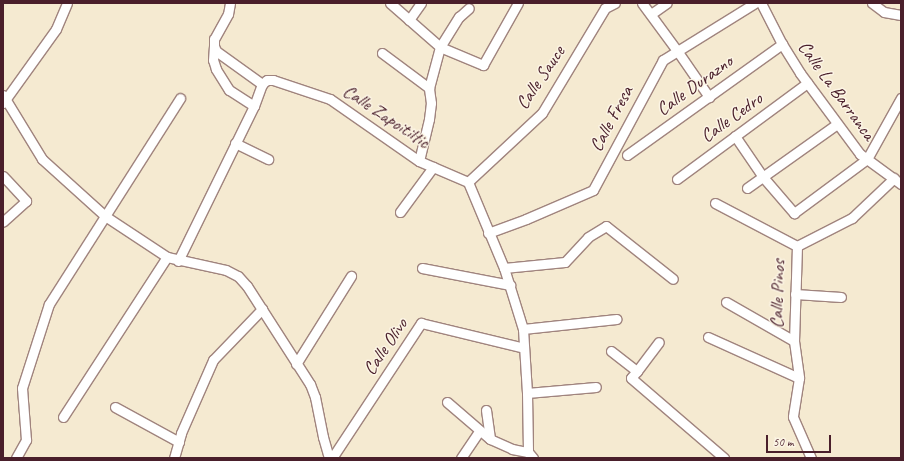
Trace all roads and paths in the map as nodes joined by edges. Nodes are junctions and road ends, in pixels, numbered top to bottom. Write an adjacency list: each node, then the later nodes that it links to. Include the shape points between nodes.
1 (67, 3): 27 (street, via 56,29)
2 (230, 3): 17 (street, via 228,14 214,39)
3 (390, 3): 15 (street)
4 (421, 3): 15 (street)
5 (518, 3): 18 (street, via 483,65)
6 (615, 3): 41 (street, Calle Sauce, via 606,8 542,113)
7 (642, 3): 13 (street)
8 (667, 3): 13 (street)
9 (755, 3): 19 (street, Calle Fresa)
10 (761, 3): 16 (street, Calle La Barranca)
11 (872, 3): 14 (street, via 884,12)
12 (469, 8): 18 (street, via 459,17)
13 (651, 14): 19 (street)
14 (901, 15)
15 (409, 20): 18 (street)
16 (782, 44): 21 (street, Calle La Barranca); 24 (street, Calle Durazno)
17 (214, 46): 22 (street, via 216,51); 28 (street, via 213,60 216,69 229,90)
18 (440, 47): 23 (street)
19 (678, 52): 24 (street); 47 (street, Calle Fresa, via 663,60 593,190 526,220)
20 (382, 53): 23 (street)
21 (807, 83): 29 (street, Calle La Barranca); 30 (street, Calle Cedro)
22 (262, 84): 28 (street); 35 (street, Calle Zapoitiltic, via 267,80 273,80 330,99)
23 (429, 88): 35 (street, via 429,119)
24 (709, 97): 32 (street, Calle Durazno)
25 (180, 98): 45 (street)
26 (901, 98): 34 (street)
27 (4, 99): 45 (street, via 42,159)
28 (254, 106): 31 (street)
29 (837, 124): 34 (street, Calle La Barranca, via 860,154); 38 (street)
30 (735, 136): 38 (street); 39 (street, Calle Cedro)
31 (235, 143): 33 (street); 50 (street)
32 (627, 155)
33 (268, 158)
34 (867, 159): 38 (street, via 794,212); 40 (street, Calle La Barranca)
35 (419, 161): 36 (street, Calle Zapoitiltic)
36 (433, 167): 41 (street, Calle Zapoitiltic); 44 (street)
37 (3, 176): 46 (street, via 26,201)
38 (763, 177): 42 (street)
39 (676, 180)
40 (897, 181): 48 (street, Calle Pinos, via 852,218)
41 (468, 182): 47 (street)
42 (747, 188)
43 (715, 203): 48 (street)
44 (400, 212)
45 (105, 216): 49 (street); 80 (street, via 48,304 22,388 26,440)
46 (3, 222)
47 (488, 233): 52 (street)
48 (797, 246): 56 (street, Calle Pinos)
49 (167, 257): 50 (street); 75 (street)
50 (178, 261): 59 (street, via 226,270 238,276)
51 (422, 268): 55 (street)
52 (504, 268): 54 (street, via 564,262 588,237 606,226); 55 (street)
53 (351, 276): 67 (street)
54 (673, 279)
55 (510, 285): 61 (street)
56 (795, 294): 57 (street); 63 (street, Calle Pinos)
57 (841, 297)
58 (726, 302): 63 (street)
59 (262, 309): 67 (street); 78 (street, via 213,360)
60 (616, 319): 61 (street)
61 (522, 329): 65 (street)
62 (708, 336): 69 (street)
63 (794, 341): 69 (street, Calle Pinos)
64 (659, 342): 68 (street)
65 (524, 348): 71 (street); 83 (street, Calle Olivo, via 421,322)
66 (611, 351): 68 (street)
67 (296, 364): 82 (street, via 310,384 315,397)
68 (634, 374): 85 (street)
69 (799, 378): 86 (street, Calle Pinos, via 793,418)
70 (596, 387): 71 (street)
71 (527, 393): 79 (street)
72 (447, 402): 76 (street)
73 (115, 407): 78 (street)
74 (486, 410): 77 (street)
75 (63, 417)
76 (479, 431): 77 (street); 84 (street)
77 (490, 439): 79 (street)
78 (179, 442): 81 (street)
79 (530, 455)
80 (16, 458)
81 (174, 458)
82 (329, 458)
83 (332, 458)
84 (461, 458)
85 (724, 458)
86 (811, 458)

